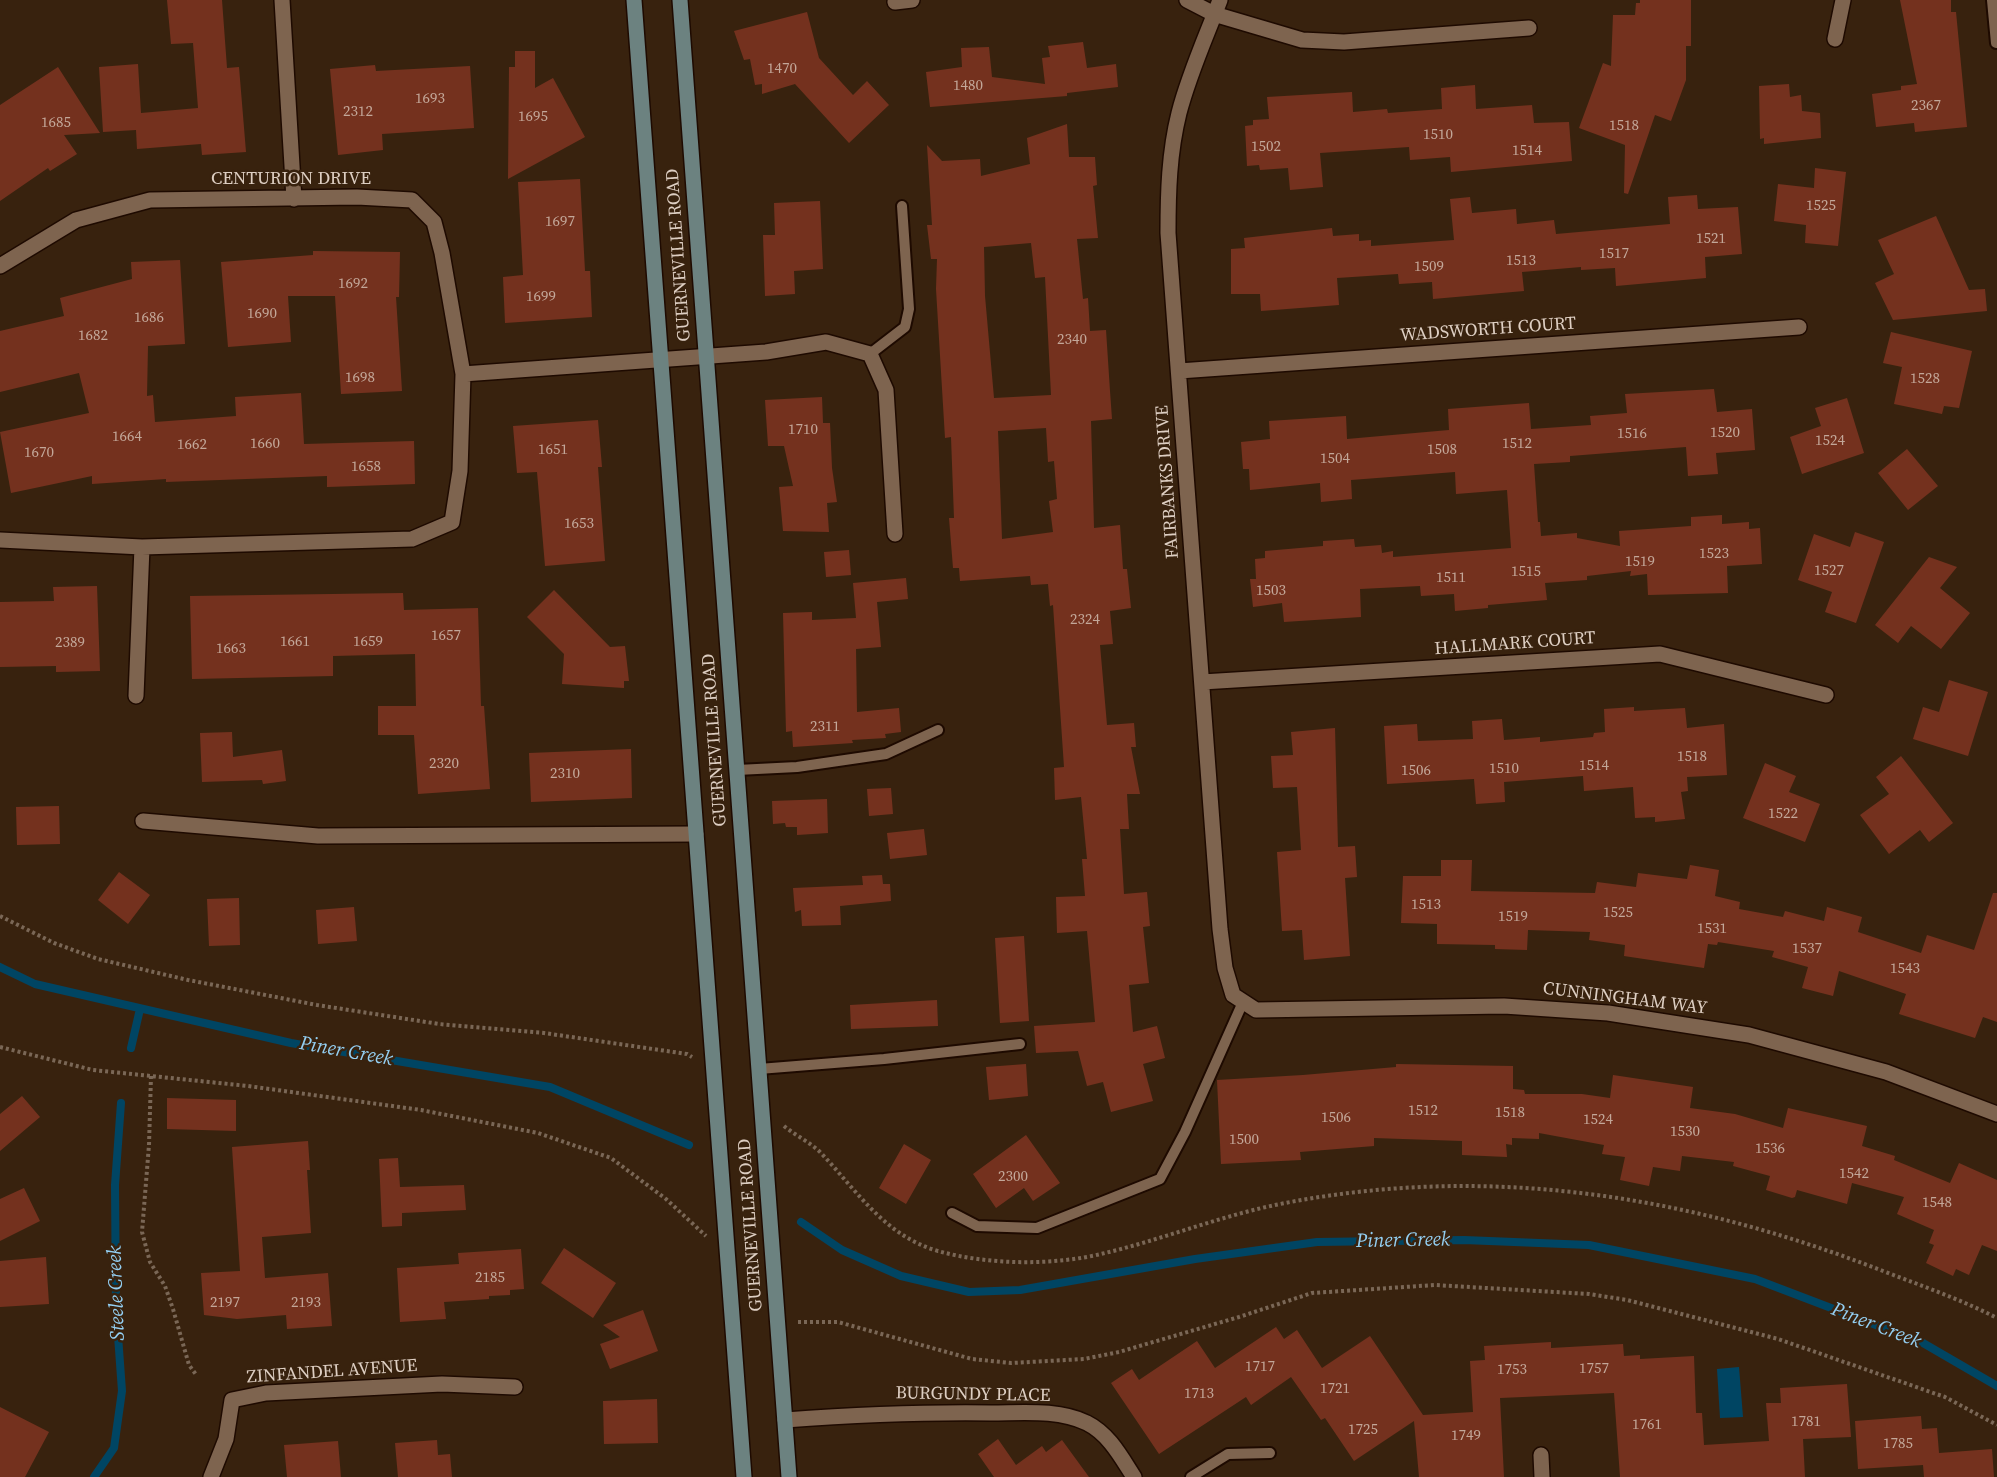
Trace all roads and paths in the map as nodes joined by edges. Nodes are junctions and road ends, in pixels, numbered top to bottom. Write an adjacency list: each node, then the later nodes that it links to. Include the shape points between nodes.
1 (282, 0): 13 (street)
2 (634, 0): 19 (main road, GUERNEVILLE ROAD)
3 (680, 0): 18 (main road, GUERNEVILLE ROAD)
4 (912, 0): 8 (street)
5 (1187, 0): 9 (street)
6 (1843, 0): 11 (street)
7 (1992, 0): 12 (lane)
8 (895, 2)
9 (1217, 7): 10 (street, via 1302,40 1344,42); 20 (street, FAIRBANKS DRIVE, via 1179,114 1168,179 1168,233)
10 (1529, 28)
11 (1834, 39)
12 (1996, 43)
13 (294, 199): 15 (street, CENTURION DRIVE, via 150,200 76,220); 21 (street, CENTURION DRIVE, via 412,200 434,222)
14 (902, 206): 17 (lane, via 909,309 905,327)
15 (0, 266)
16 (1799, 327): 20 (street, WADSWORTH COURT)
17 (870, 354): 18 (street, via 826,342 766,352); 22 (street, via 886,390)
18 (705, 355): 19 (street); 29 (main road, GUERNEVILLE ROAD)
19 (661, 360): 21 (street); 31 (main road, GUERNEVILLE ROAD)
20 (1179, 371): 25 (street, FAIRBANKS DRIVE)
21 (463, 374): 24 (street, CENTURION DRIVE, via 460,471 452,522 412,539)
22 (895, 534)
23 (0, 540): 24 (street, CENTURION DRIVE)
24 (142, 547): 27 (street)
25 (1202, 682): 26 (street, HALLMARK COURT, via 1660,654); 33 (street, FAIRBANKS DRIVE, via 1224,968 1233,995)
26 (1826, 695)
27 (136, 696)
28 (938, 730): 29 (lane, via 886,754 797,767)
29 (736, 770): 37 (main road, GUERNEVILLE ROAD)
30 (143, 821): 31 (street, via 318,836)
31 (696, 834): 52 (main road, GUERNEVILLE ROAD)
32 (0, 916): 36 (path, via 54,943 98,959 188,980 439,1024)
33 (1244, 1002): 39 (street, CUNNINGHAM WAY, via 1256,1010 1277,1011 1504,1006 1608,1013 1749,1035 1886,1072); 41 (lane, via 1160,1179 1037,1228 977,1226)
34 (1020, 1044): 37 (lane)
35 (0, 1047): 38 (path, via 66,1064)
36 (687, 1054)
37 (759, 1069): 47 (main road, GUERNEVILLE ROAD)
38 (151, 1076): 42 (path, via 421,1110 538,1133 611,1158 666,1199); 45 (path, via 142,1232 150,1262 170,1302 189,1365)
39 (1997, 1114)
40 (792, 1133): 43 (path, via 819,1150 876,1216 909,1240 967,1257 1045,1261 1103,1254 1279,1204 1362,1191 1475,1184 1519,1186 1625,1199 1763,1228 1964,1300)
41 (951, 1214)
42 (701, 1233)
43 (1997, 1318)
44 (799, 1323): 48 (path, via 838,1322 972,1359 1011,1364 1084,1359 1119,1352 1312,1293 1435,1285 1589,1294 1778,1339 1945,1397)
45 (197, 1376)
46 (514, 1387): 51 (street, ZINFANDEL AVENUE, via 442,1384 266,1393 232,1400 226,1439)
47 (785, 1420): 53 (main road, GUERNEVILLE ROAD); 54 (street, BURGUNDY PLACE, via 913,1412 1046,1413 1071,1417 1088,1423 1108,1438)
48 (1997, 1425)
49 (1270, 1453): 55 (lane, via 1228,1454)
50 (1541, 1455): 56 (street)
51 (211, 1477)
52 (744, 1477)
53 (789, 1477)
54 (1134, 1477)
55 (1191, 1477)
56 (1542, 1477)

